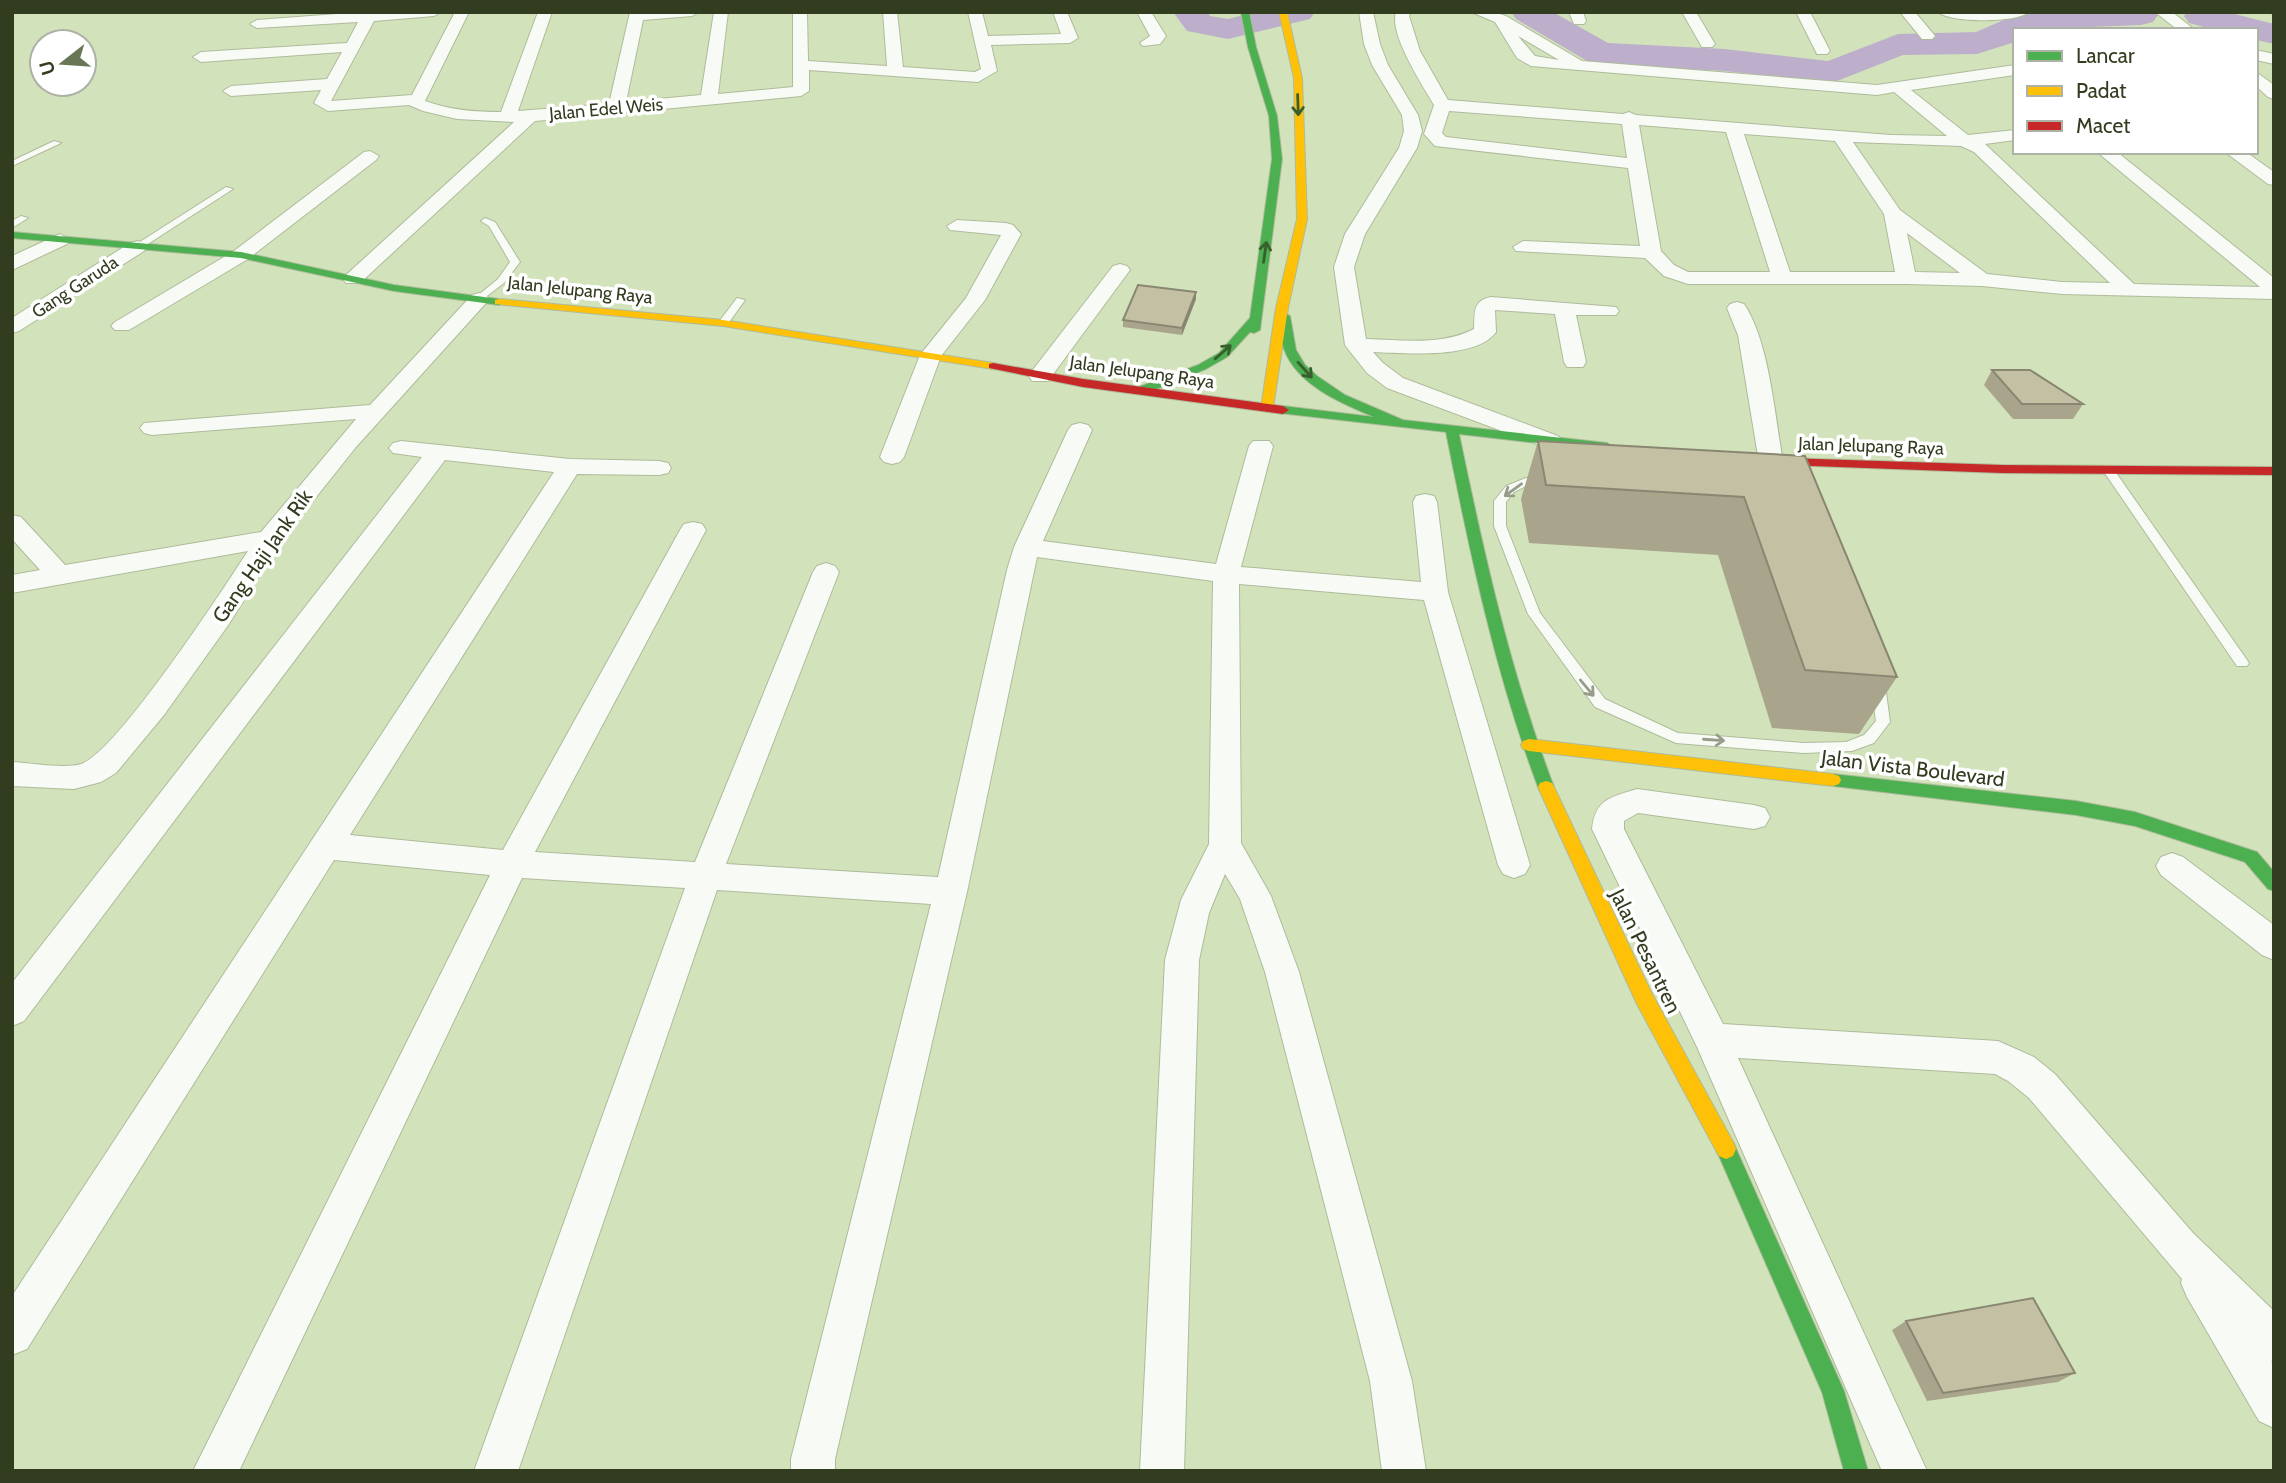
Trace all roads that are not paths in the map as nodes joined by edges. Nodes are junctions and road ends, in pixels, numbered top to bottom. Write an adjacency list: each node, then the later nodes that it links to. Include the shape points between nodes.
1 (434, 12): 22 (street)
2 (462, 12): 41 (street)
3 (545, 12): 46 (street)
4 (692, 12): 23 (street)
5 (721, 12): 42 (street)
6 (800, 12): 34 (street, Jalan Edel Weis)
7 (890, 12): 37 (street)
8 (975, 12): 28 (street)
9 (1060, 12): 28 (street, via 1070,38)
10 (1144, 12): 29 (street, via 1158,36)
11 (1245, 12): 86 (main road, one-way to 11, via 1278,159 1273,116)
12 (1283, 12): 82 (main road, one-way to 82, via 1298,78 1302,219)
13 (1366, 12): 91 (street, via 1380,65 1409,115 1413,131 1408,148 1355,234 1344,267)
14 (1404, 12): 43 (street, via 1405,35 1413,56)
15 (1478, 12): 24 (street)
16 (1689, 12): 30 (street)
17 (1803, 12): 32 (street)
18 (1907, 12): 27 (street)
19 (1945, 12): 20 (street, via 1984,16)
20 (2022, 12)
21 (2162, 12): 26 (street)
22 (370, 14): 25 (street); 31 (street)
23 (637, 14): 44 (street)
24 (1501, 19): 35 (street); 35 (street, via 1529,62)
25 (257, 24)
26 (2185, 27)
27 (1927, 36)
28 (983, 41): 37 (street, via 989,71 985,75)
29 (1148, 43)
30 (1707, 44)
31 (352, 47): 33 (street); 38 (street)
32 (1822, 51)
33 (201, 57)
34 (800, 65): 37 (street); 42 (street, Jalan Edel Weis, via 802,88 798,92)
35 (1578, 65): 39 (street, via 1877,90)
36 (2013, 71): 39 (street)
37 (896, 73)
38 (331, 84): 40 (street); 41 (street, via 322,100 328,106)
39 (1909, 88): 52 (street)
40 (231, 91)
41 (418, 99): 46 (street, via 416,103 445,112)
42 (709, 99): 44 (street, Jalan Edel Weis)
43 (1442, 104): 47 (street); 57 (street, via 1433,134 1441,142)
44 (616, 108): 45 (street, Jalan Edel Weis)
45 (530, 116): 46 (street); 74 (street, Jalan Edel Weis)
46 (508, 117)
47 (1629, 117): 48 (street); 57 (street)
48 (1733, 126): 49 (street); 75 (street)
49 (1839, 134): 52 (street); 60 (street)
50 (2013, 135): 52 (street)
51 (57, 143): 56 (lane)
52 (1976, 143): 78 (street)
53 (2108, 154): 77 (street)
54 (2237, 154): 58 (street)
55 (370, 156): 70 (street)
56 (12, 164)
57 (1637, 164): 69 (street)
58 (2274, 180)
59 (229, 189): 67 (lane)
60 (1892, 214): 73 (street); 76 (street)
61 (24, 218): 63 (lane)
62 (485, 221): 80 (lane, via 492,224 515,262)
63 (12, 225)
64 (957, 226): 92 (street, via 1006,229 1011,234 975,299)
65 (12, 235): 66 (main road, Jalan Jelupang Raya)
66 (60, 240): 67 (main road, Jalan Jelupang Raya); 71 (street)
67 (137, 247): 70 (main road, Jalan Jelupang Raya); 89 (street, Gang Garuda)
68 (1523, 247): 69 (street)
69 (1651, 253): 75 (street, via 1662,267 1688,278)
70 (241, 255): 74 (main road, Jalan Jelupang Raya); 88 (street)
71 (12, 264)
72 (1120, 270): 94 (street)
73 (1906, 278): 75 (street); 76 (street)
74 (353, 279): 80 (main road, Jalan Jelupang Raya)
75 (1782, 279)
76 (1982, 280): 78 (street)
77 (2274, 288)
78 (2130, 290): 79 (street)
79 (2274, 293)
80 (479, 299): 87 (main road, Jalan Jelupang Raya); 97 (street, Gang Haji Jank Rik)
81 (740, 300): 87 (lane)
82 (1282, 307): 96 (main road); 98 (main road, one-way to 98, via 1292,354 1311,377)
83 (1564, 308): 85 (street); 91 (street, via 1491,303 1485,306 1485,332 1464,343); 93 (street)
84 (1737, 308): 109 (street, via 1749,335)
85 (1609, 311)
86 (1255, 319): 90 (main road); 95 (main road, one-way to 86, via 1223,355)
87 (723, 323): 92 (main road, Jalan Jelupang Raya)
88 (122, 326)
89 (12, 327)
90 (1253, 344)
91 (1356, 345): 102 (street, via 1395,383)
92 (931, 355): 94 (main road, Jalan Jelupang Raya); 107 (street)
93 (1575, 362)
94 (1040, 376): 95 (main road, Jalan Jelupang Raya)
95 (1140, 391): 96 (main road, Jalan Jelupang Raya, via 1248,400)
96 (1267, 408): 98 (main road, Jalan Jelupang Raya)
97 (377, 411): 99 (street); 118 (street, Gang Haji Jank Rik)
98 (1402, 424): 101 (main road, Jalan Jelupang Raya)
99 (152, 428)
100 (1080, 430): 119 (street)
101 (1452, 430): 102 (main road, Jalan Jelupang Raya); 127 (main road, Jalan Pesantren, via 1484,592)
102 (1550, 441): 105 (main road, Jalan Jelupang Raya)
103 (1261, 446): 122 (street)
104 (401, 448): 106 (street)
105 (1619, 448)
106 (438, 453): 110 (street); 140 (street)
107 (892, 457)
108 (1742, 459): 109 (main road, Jalan Jelupang Raya)
109 (1783, 465): 112 (main road, Jalan Jelupang Raya)
110 (570, 466): 111 (street); 131 (street)
111 (659, 468)
112 (2108, 469): 113 (main road, Jalan Jelupang Raya); 125 (lane)
113 (2274, 471)
114 (1563, 482): 126 (lane, one-way to 126, via 1526,482 1510,489 1500,501 1500,526 1534,614 1600,703 1676,738 1847,747 1869,739 1882,722)
115 (1425, 502): 124 (street)
116 (12, 523): 121 (street)
117 (693, 530): 133 (street)
118 (269, 540): 121 (street); 128 (street, Gang Haji Jank Rik, via 154,708 105,765 74,777)
119 (1027, 547): 122 (street); 138 (street)
120 (827, 572): 136 (street)
121 (58, 574): 123 (street)
122 (1226, 574): 124 (street); 130 (street)
123 (13, 587)
124 (1436, 592): 134 (street)
125 (2242, 663)
126 (1872, 668)
127 (1530, 745): 132 (main road, Jalan Vista Boulevard, via 2076,808 2135,818); 151 (main road, Jalan Pesantren, via 1560,822 1644,998 1735,1166 1833,1391)
128 (12, 774)
129 (1754, 817): 141 (street, via 1637,801 1609,816 1608,829)
130 (1226, 845): 149 (street, via 1189,920 1182,960); 150 (street, via 1255,896 1286,985 1391,1381)
131 (326, 846): 133 (street); 143 (street)
132 (2262, 861): 137 (main road, Jalan Vista Boulevard)
133 (512, 864): 136 (street); 147 (street)
134 (1514, 865)
135 (2172, 866): 139 (street)
136 (705, 877): 138 (street); 148 (street)
137 (2274, 884)
138 (951, 892): 146 (street)
139 (2274, 945)
140 (12, 1010)
141 (1712, 1040): 142 (street, via 1998,1058 2042,1086); 152 (street)
142 (2179, 1247): 144 (street); 145 (street)
143 (12, 1334)
144 (2274, 1341)
145 (2274, 1406)
146 (811, 1467)
147 (215, 1471)
148 (496, 1471)
149 (1162, 1471)
150 (1404, 1471)
151 (1856, 1471)
152 (1905, 1471)

